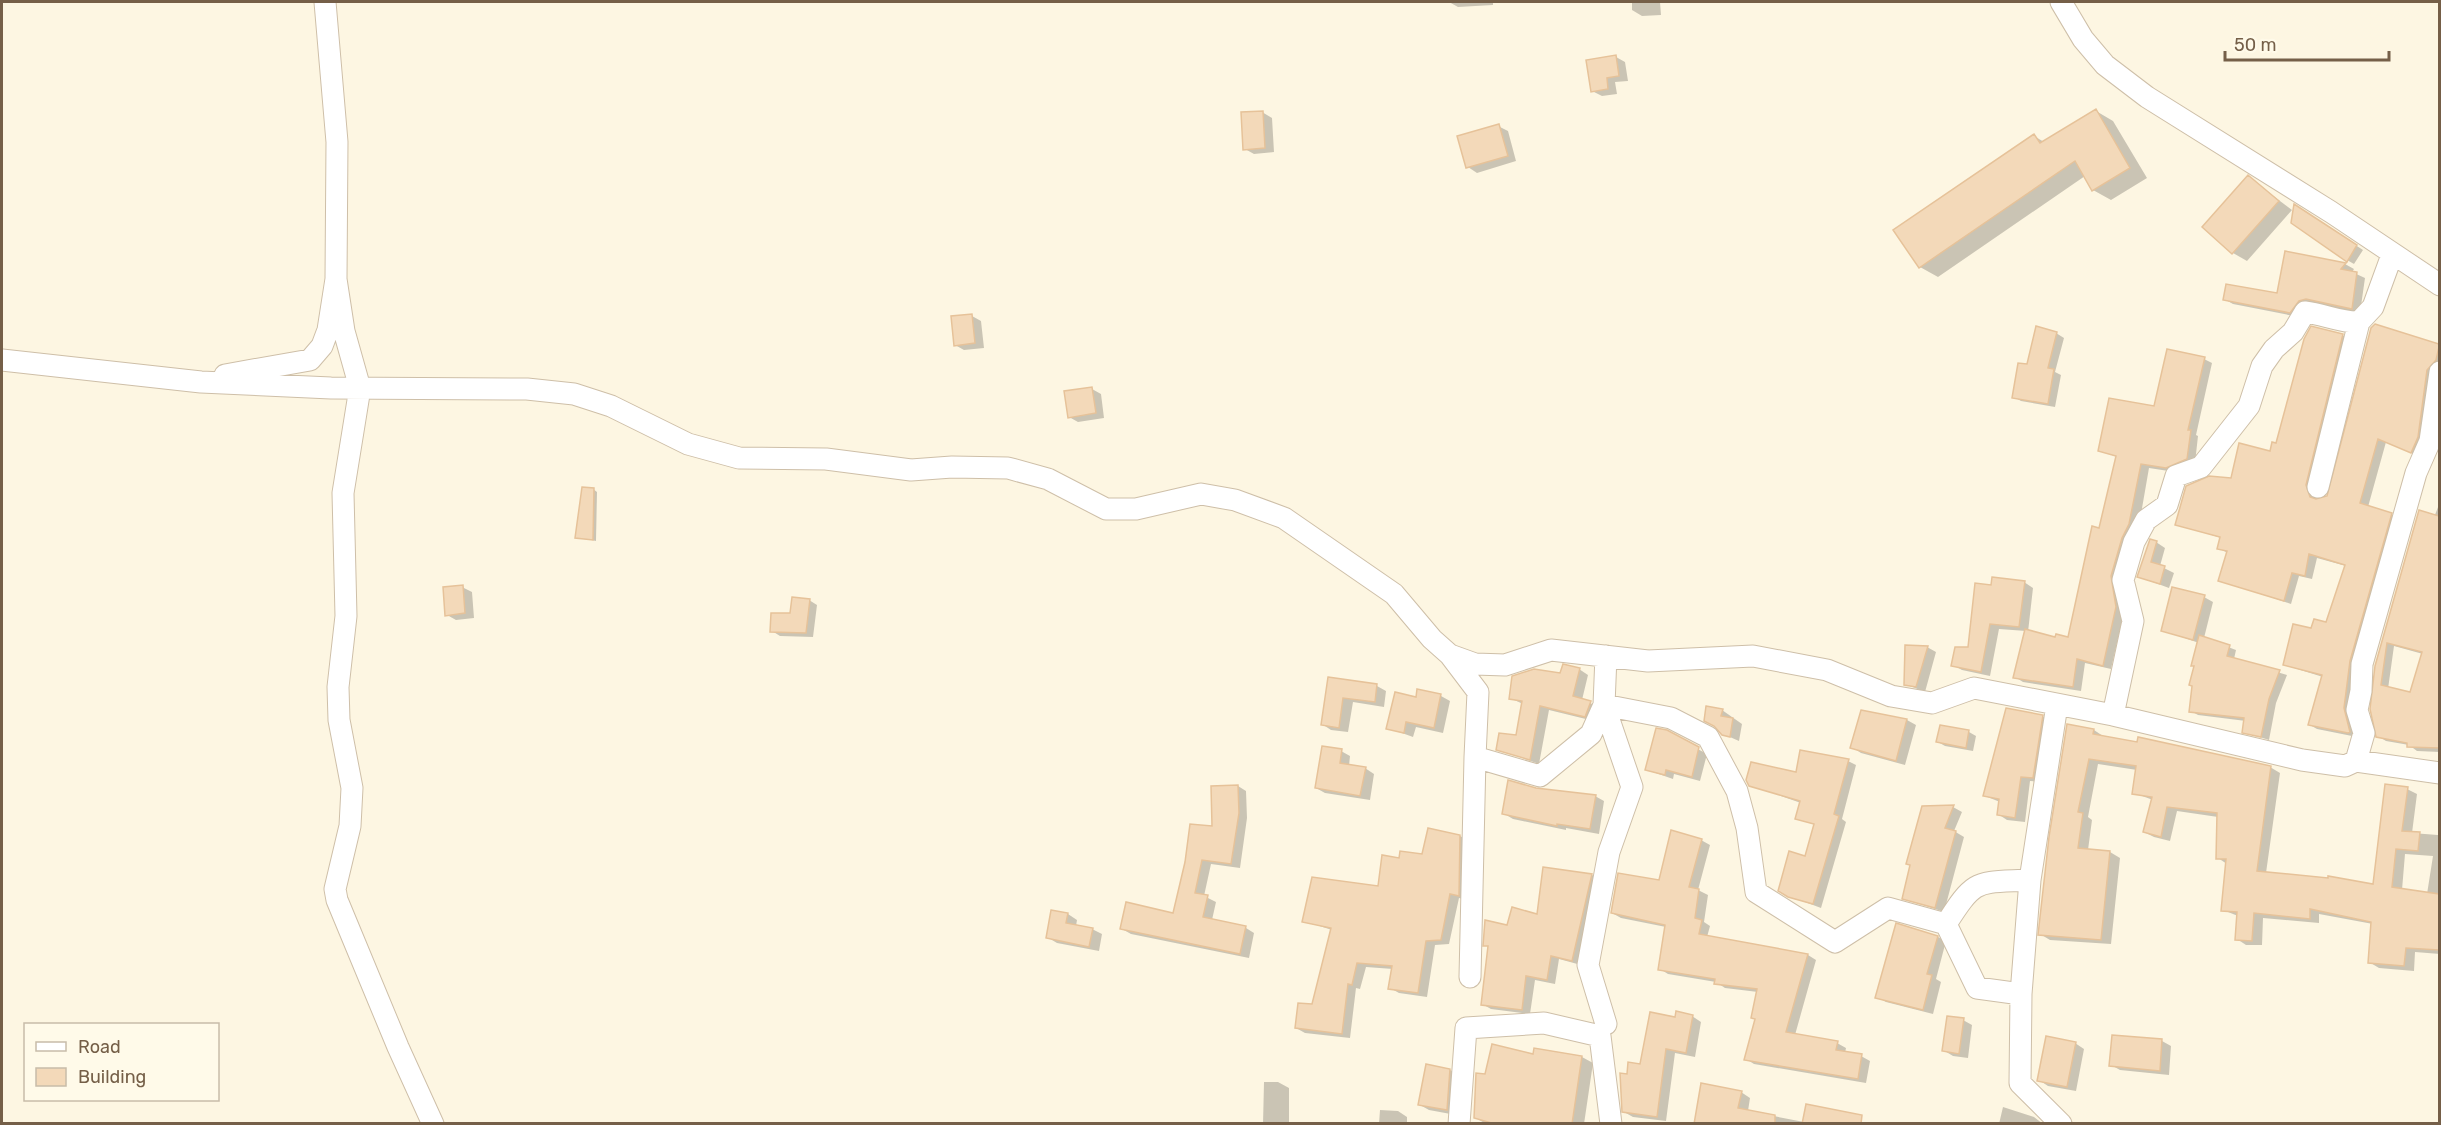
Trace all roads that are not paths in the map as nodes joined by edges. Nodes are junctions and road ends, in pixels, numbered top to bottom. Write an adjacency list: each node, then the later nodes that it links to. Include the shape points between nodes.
1 (325, 2): 4 (street, via 338,142)
2 (2061, 2): 3 (street, via 2105,66)
3 (2392, 255): 5 (street); 6 (street, via 2373,307)
4 (336, 279): 9 (street, via 328,330 322,346 310,360); 10 (street, via 344,331)
5 (2439, 285)
6 (2359, 322): 11 (street); 16 (street, via 2305,312 2293,332 2262,366 2249,406 2200,467 2176,476 2167,505 2146,520 2134,542 2123,580 2133,621)
7 (2, 360): 9 (street)
8 (2439, 372): 18 (street, via 2430,441 2416,473 2362,664 2357,710 2364,733)
9 (201, 382): 10 (street)
10 (360, 388): 12 (street, via 527,389 574,394 611,406 688,444 739,458 826,459 911,470 1008,468 1048,479 1106,509 1136,509 1201,494 1235,500 1284,518 1394,594); 25 (street, via 343,493 346,616 338,687 339,720 352,798 350,826 335,889 373,989)
11 (2318, 487)
12 (1450, 655): 13 (street, via 1474,664 1505,665 1551,650); 17 (street, via 1478,692)
13 (1606, 656): 14 (street); 15 (street, via 1648,661 1753,656 1827,670 1891,696 1932,703 1974,688)
14 (1604, 705): 17 (street, via 1592,734 1540,776); 21 (street, via 1671,718 1708,737 1737,791 1756,892 1835,942 1888,908); 24 (street, via 1632,787 1609,852 1588,965)
15 (2057, 705): 16 (street); 20 (street)
16 (2113, 715): 18 (street, via 2302,760 2345,766)
17 (1475, 757): 22 (street)
18 (2356, 761): 19 (street)
19 (2439, 772)
20 (2030, 880): 21 (street, via 1979,882 1963,897); 23 (street)
21 (1946, 924): 23 (street, via 1977,988)
22 (1470, 977)
23 (2021, 994): 28 (street, via 2020,1083)
24 (1606, 1024)
25 (433, 1124)
26 (1459, 1124): 27 (street, via 1466,1028 1544,1023 1600,1036)
27 (1611, 1124)
28 (2061, 1124)

